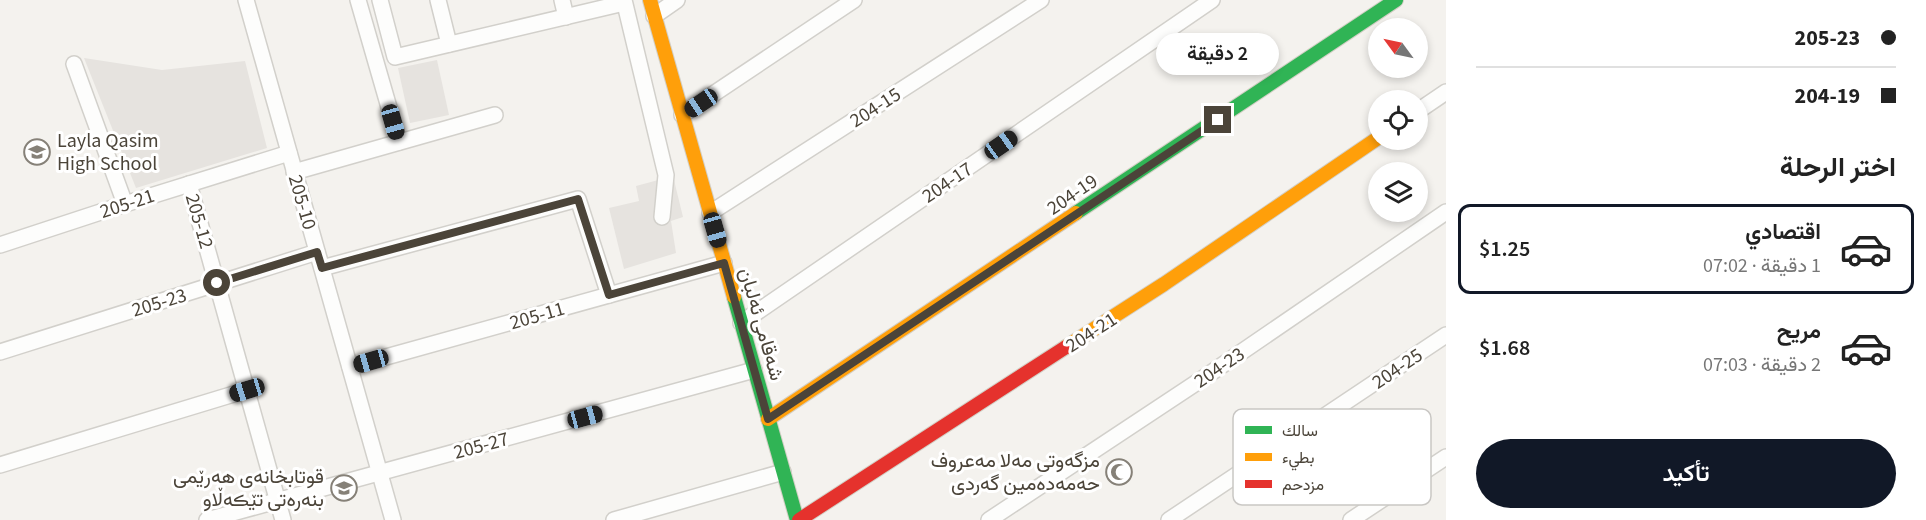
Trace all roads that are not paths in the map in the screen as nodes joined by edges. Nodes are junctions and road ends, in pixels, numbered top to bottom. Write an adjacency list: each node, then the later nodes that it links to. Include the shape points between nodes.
1 (246, 0): 23 (street, 205-10)
2 (358, 0): 21 (street)
3 (380, 0): 15 (street, via 395,57)
4 (438, 0): 15 (street)
5 (562, 0): 13 (street)
6 (650, 0): 14 (street, شەقامی ئەلبان)
7 (677, 0): 14 (street)
8 (854, 0): 20 (street)
9 (1041, 0): 28 (street, 204-15)
10 (1212, 0): 36 (street, 204-17)
11 (1396, 0): 43 (street, 204-19)
12 (624, 1): 13 (street); 29 (street, via 666,175)
13 (566, 16): 15 (street)
14 (654, 16): 20 (street, شەقامی ئەلبان)
15 (449, 44)
16 (74, 64): 26 (street)
17 (1446, 92): 18 (street)
18 (1428, 104)
19 (495, 115): 21 (street)
20 (682, 115): 28 (street, شەقامی ئەلبان)
21 (399, 142): 24 (street)
22 (1368, 145): 56 (street, 204-21, via 1164,284)
23 (289, 153): 24 (street, 205-10); 25 (street, 205-21)
24 (294, 172): 31 (street, 205-10)
25 (189, 184): 26 (street, 205-21); 34 (street, 205-12)
26 (124, 204): 30 (street, 205-21)
27 (1446, 212): 57 (street, 204-23)
28 (710, 213): 32 (street, شەقامی ئەلبان)
29 (662, 217)
30 (1, 244)
31 (317, 252): 33 (street, 205-10); 34 (street, 205-23)
32 (724, 263): 35 (street, 205-11); 36 (street, شەقامی ئەلبان)
33 (322, 268): 35 (street, via 578,199); 39 (street, 205-10)
34 (217, 283): 38 (street, 205-23); 41 (street, 205-12)
35 (609, 295): 39 (street, 205-11)
36 (741, 323): 40 (street, شەقامی ئەلبان)
37 (1446, 335): 42 (street, 204-25)
38 (0, 352)
39 (350, 367): 48 (street, 205-10)
40 (754, 370): 43 (street, شەقامی ئەلبان); 48 (street, 205-27)
41 (247, 390): 45 (street); 50 (street, 205-12)
42 (1335, 409)
43 (768, 419): 47 (street, شەقامی ئەلبان)
44 (1446, 457): 46 (street)
45 (0, 465)
46 (1431, 467)
47 (783, 472): 55 (street); 56 (street, شەقامی ئەلبان)
48 (380, 473): 50 (street, 205-27); 54 (street, 205-10)
49 (1233, 477): 58 (street, 204-25)
50 (278, 501): 52 (street, 205-27); 53 (street, 205-12)
51 (1374, 505): 59 (street)
52 (207, 520)
53 (283, 520)
54 (393, 520)
55 (614, 520)
56 (798, 520)
57 (989, 520)
58 (1169, 520)
59 (1351, 520)

